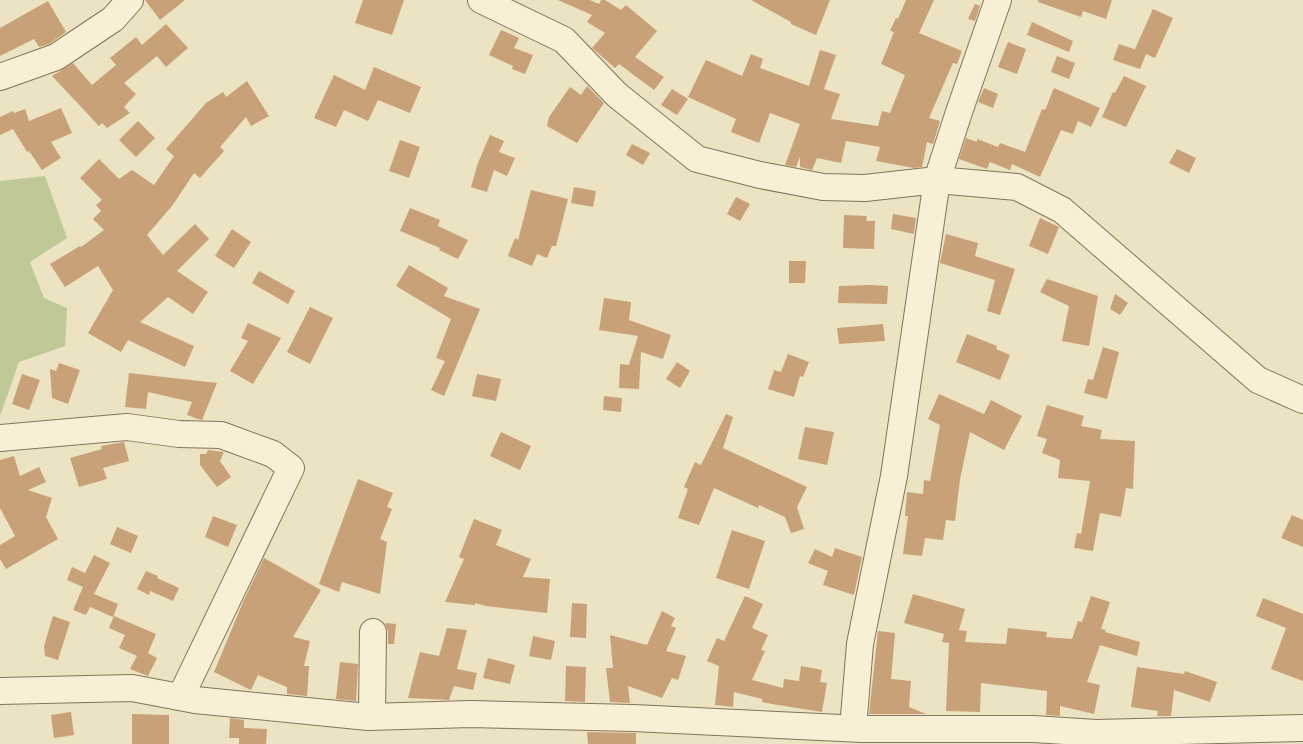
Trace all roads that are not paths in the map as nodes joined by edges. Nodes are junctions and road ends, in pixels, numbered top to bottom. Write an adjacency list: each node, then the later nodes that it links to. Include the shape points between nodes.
1 (130, 0): 4 (street, via 113,19 56,57)
2 (481, 0): 5 (street, via 564,40 617,95 697,159 823,187 865,188)
3 (998, 0): 5 (street)
4 (0, 77)
5 (937, 180): 6 (street, via 1017,187 1062,210 1258,380); 12 (street, via 894,476 860,644)
6 (1303, 400)
7 (0, 438): 10 (street, via 128,427 221,435 273,453 291,468)
8 (373, 632): 11 (street)
9 (0, 691): 10 (street, via 132,688)
10 (181, 696): 11 (street)
11 (372, 716): 12 (street, via 558,716)
12 (853, 728): 13 (street, via 1096,733)
13 (1303, 728)

